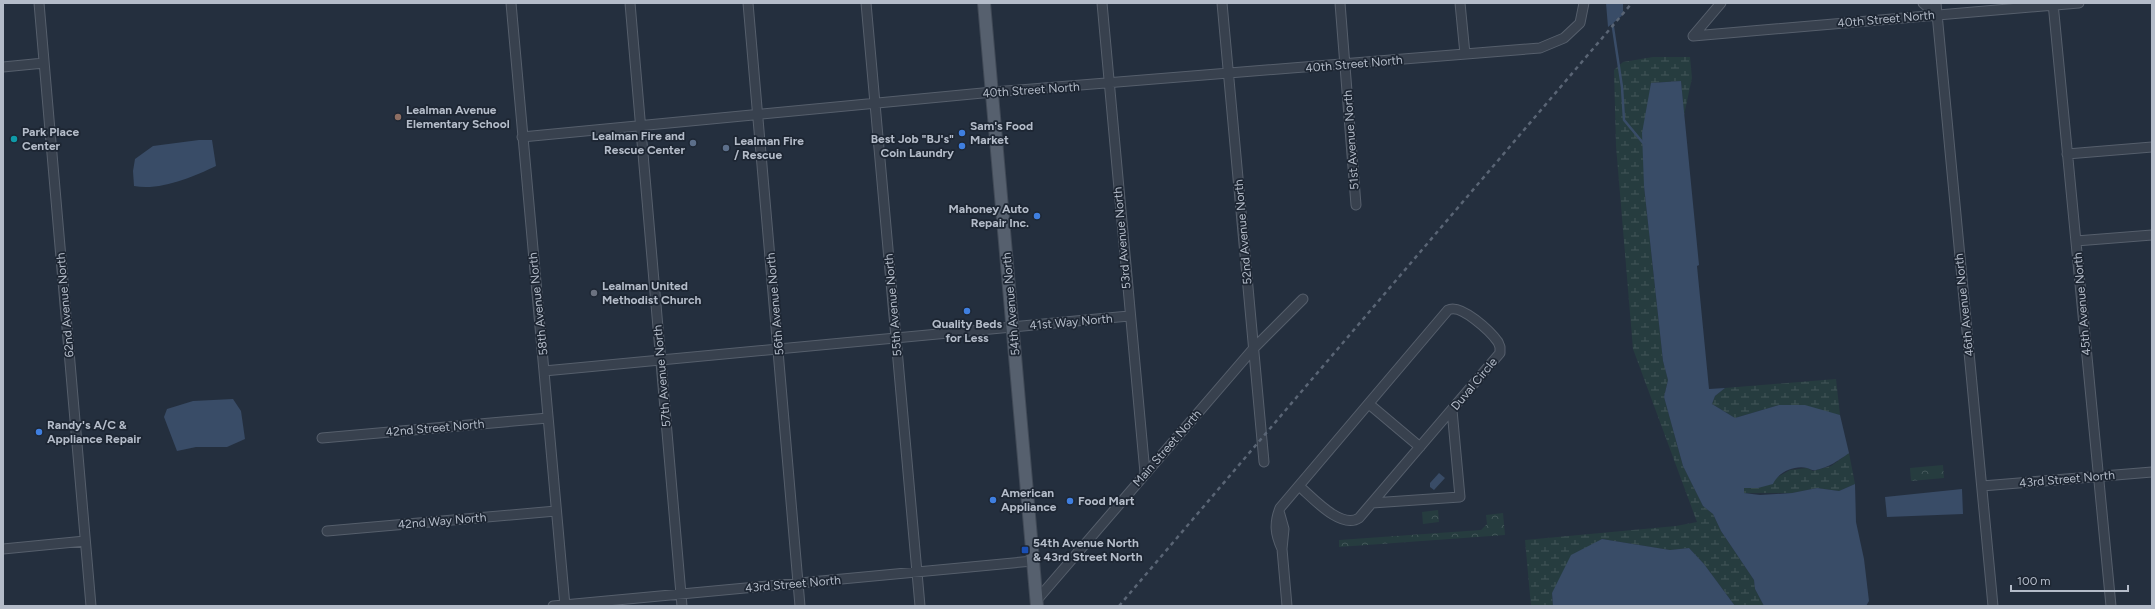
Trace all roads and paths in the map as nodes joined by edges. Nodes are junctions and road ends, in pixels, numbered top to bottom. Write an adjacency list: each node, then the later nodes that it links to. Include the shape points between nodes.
1 (38, 3): 19 (street, 62nd Avenue North)
2 (511, 3): 28 (street, 58th Avenue North)
3 (630, 3): 27 (street, 57th Avenue North)
4 (748, 3): 26 (street, 56th Avenue North)
5 (866, 3): 25 (street, 55th Avenue North)
6 (984, 3): 24 (main road, 54th Avenue North)
7 (1102, 3): 23 (street, 53rd Avenue North)
8 (1222, 3): 22 (street, 52nd Avenue North)
9 (1340, 3): 20 (street, 51st Avenue North)
10 (1460, 3): 18 (street)
11 (1584, 3): 18 (street, 40th Street North, via 1580,23 1564,38 1540,48)
12 (1721, 3): 17 (street, 40th Street North, via 1693,36)
13 (1923, 3): 17 (street)
14 (1936, 3): 17 (street, 46th Avenue North)
15 (2079, 3): 16 (street, 40th Street North)
16 (2053, 4): 17 (street, 40th Street North); 30 (street, 45th Avenue North)
17 (1937, 15): 52 (street, 46th Avenue North)
18 (1465, 54): 20 (street, 40th Street North)
19 (44, 63): 21 (street); 56 (street, 62nd Avenue North)
20 (1346, 65): 22 (street, 40th Street North); 31 (street, 51st Avenue North)
21 (3, 67)
22 (1228, 74): 23 (street, 40th Street North); 38 (street, 52nd Avenue North)
23 (1109, 84): 24 (street, 40th Street North); 35 (street, 53rd Avenue North)
24 (993, 92): 25 (street, 40th Street North); 36 (main road, 54th Avenue North)
25 (875, 103): 26 (street, 40th Street North); 37 (street, 55th Avenue North)
26 (759, 113): 27 (street, 40th Street North); 39 (street, 56th Avenue North)
27 (642, 125): 28 (street, 40th Street North); 40 (street, 57th Avenue North)
28 (522, 137): 41 (street, 58th Avenue North)
29 (2152, 147): 30 (street)
30 (2067, 154): 33 (street, 45th Avenue North)
31 (1356, 205)
32 (2152, 235): 33 (street)
33 (2076, 241): 50 (street, 45th Avenue North)
34 (1302, 299): 38 (street, Main Street North)
35 (1129, 316): 36 (street, 41st Way North); 49 (street, 53rd Avenue North)
36 (1013, 327): 37 (street); 58 (main road, 54th Avenue North)
37 (896, 339): 39 (street); 59 (street, 55th Avenue North)
38 (1253, 349): 47 (street, 52nd Avenue North); 49 (street, Main Street North)
39 (779, 350): 40 (street); 60 (street, 56th Avenue North)
40 (661, 360): 41 (street); 61 (street, 57th Avenue North)
41 (544, 371): 44 (street, 58th Avenue North)
42 (1369, 404): 43 (street, Duval Circle, via 1446,312 1454,308 1463,311 1494,337 1500,347 1500,353); 46 (street); 51 (street, Duval Circle)
43 (1452, 410): 46 (street, Duval Circle); 53 (street, via 1460,497)
44 (548, 418): 45 (street, 42nd Street North); 54 (street, 58th Avenue North)
45 (322, 438)
46 (1420, 447): 53 (street, Duval Circle)
47 (1264, 462)
48 (2152, 472): 50 (street, 43rd Street North)
49 (1145, 473): 62 (street, Main Street North)
50 (2098, 476): 52 (street, 43rd Street North); 71 (street, 45th Avenue North)
51 (1299, 486): 53 (street, Duval Circle, via 1343,520 1355,521); 69 (street, Duval Circle, via 1280,510 1275,523 1282,549)
52 (1982, 486): 70 (street, 46th Avenue North)
53 (1372, 503)
54 (556, 512): 55 (street, 42nd Way North); 65 (street, 58th Avenue North)
55 (328, 531)
56 (85, 541): 57 (street); 63 (street, 62nd Avenue North)
57 (3, 549)
58 (1033, 561): 59 (street, 43rd Street North); 62 (main road, 54th Avenue North)
59 (917, 573): 60 (street, 43rd Street North); 68 (street, 55th Avenue North)
60 (798, 584): 61 (street, 43rd Street North); 67 (street, 56th Avenue North)
61 (681, 594): 65 (street, 43rd Street North); 66 (street, 57th Avenue North)
62 (1037, 603)
63 (91, 606)
64 (554, 606): 65 (street, 43rd Street North)
65 (565, 606)
66 (682, 606)
67 (800, 606)
68 (920, 606)
69 (1287, 606)
70 (1993, 606)
71 (2111, 606)

